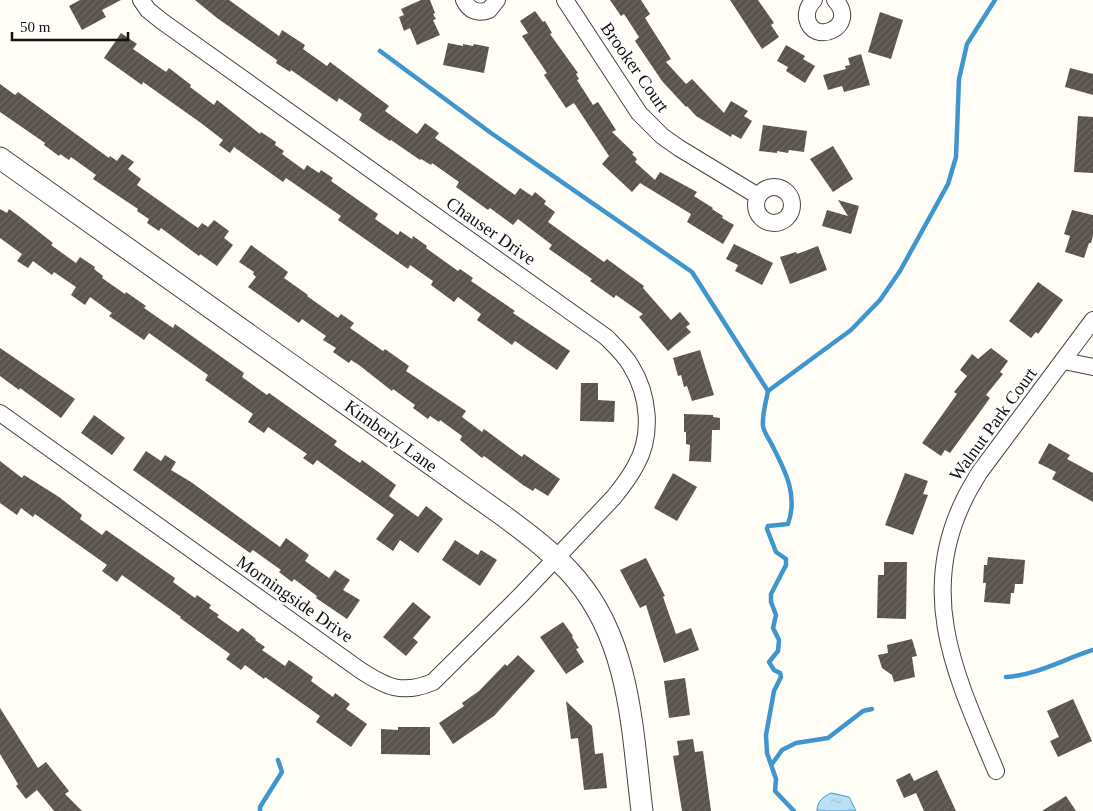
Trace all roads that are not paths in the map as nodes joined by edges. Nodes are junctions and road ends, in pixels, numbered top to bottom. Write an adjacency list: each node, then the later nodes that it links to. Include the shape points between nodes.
1 (141, 0): 13 (street, Chauser Drive, via 163,22 606,337 631,365 645,400 647,417 643,448 637,464 614,497)
2 (464, 0): 3 (street, via 467,7 483,12)
3 (497, 0)
4 (565, 0): 8 (street, Brooker Court, via 652,127 679,148)
5 (835, 0): 6 (street, via 842,10 841,21 827,32 812,27 807,17)
6 (808, 2)
7 (0, 158): 13 (street, Kimberly Lane, via 493,508)
8 (758, 196)
9 (1093, 320): 10 (street, Walnut Park Court)
10 (1064, 361): 11 (street); 14 (street, Walnut Park Court, via 979,473 963,501 951,533 944,566 942,599 953,663)
11 (1093, 367)
12 (0, 413): 13 (street, Morningside Drive, via 360,670 394,688 408,690 433,682)
13 (556, 558): 15 (street, Kimberly Lane, via 592,602 616,648 624,674)
14 (996, 771)
15 (642, 811)

